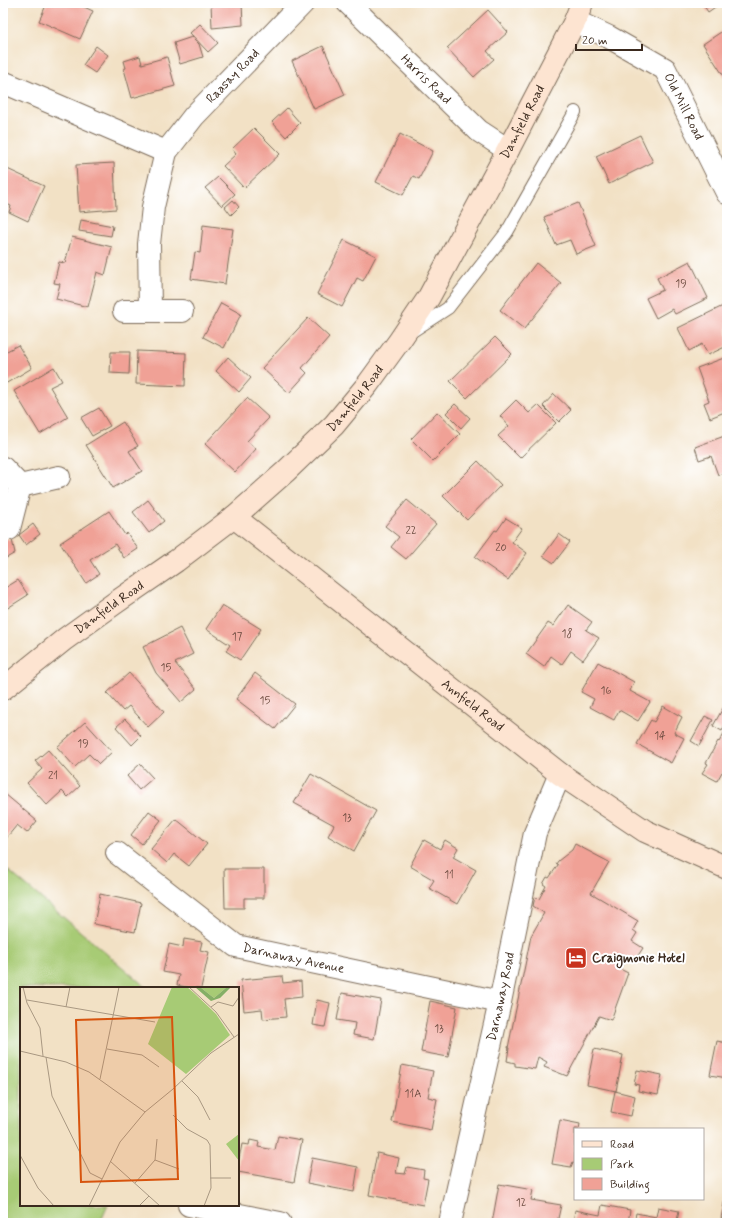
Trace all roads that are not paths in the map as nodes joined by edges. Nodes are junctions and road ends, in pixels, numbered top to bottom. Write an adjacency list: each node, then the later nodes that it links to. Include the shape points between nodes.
1 (303, 3): 7 (street, Raasay Road, via 194,116)
2 (348, 3): 6 (street, Harris Road, via 479,132)
3 (578, 12): 6 (main road, Damfield Road); 8 (street, Old Mill Road, via 609,37 665,69)
4 (3, 82): 7 (street)
5 (575, 112): 12 (lane, via 502,238 448,308)
6 (508, 150): 12 (main road, Damfield Road, via 428,296)
7 (166, 152): 9 (street, Raasay Road, via 153,207 149,244)
8 (727, 194)
9 (150, 310): 10 (street); 11 (street)
10 (124, 311)
11 (182, 311)
12 (400, 340): 16 (main road, Damfield Road, via 334,425)
13 (3, 468): 15 (street)
14 (59, 477): 15 (street)
15 (20, 486): 17 (street)
16 (234, 517): 18 (main road, Damfield Road, via 71,635); 19 (main road, Annfield Road)
17 (9, 529)
18 (3, 688)
19 (560, 774): 21 (main road, Annfield Road, via 644,831); 22 (street, Darnaway Road, via 535,833)
20 (118, 853): 22 (street, Darnaway Avenue, via 236,946)
21 (727, 868)
22 (500, 1002): 25 (street, Darnaway Road)
23 (194, 1206): 24 (street)
24 (280, 1223)
25 (450, 1223)

